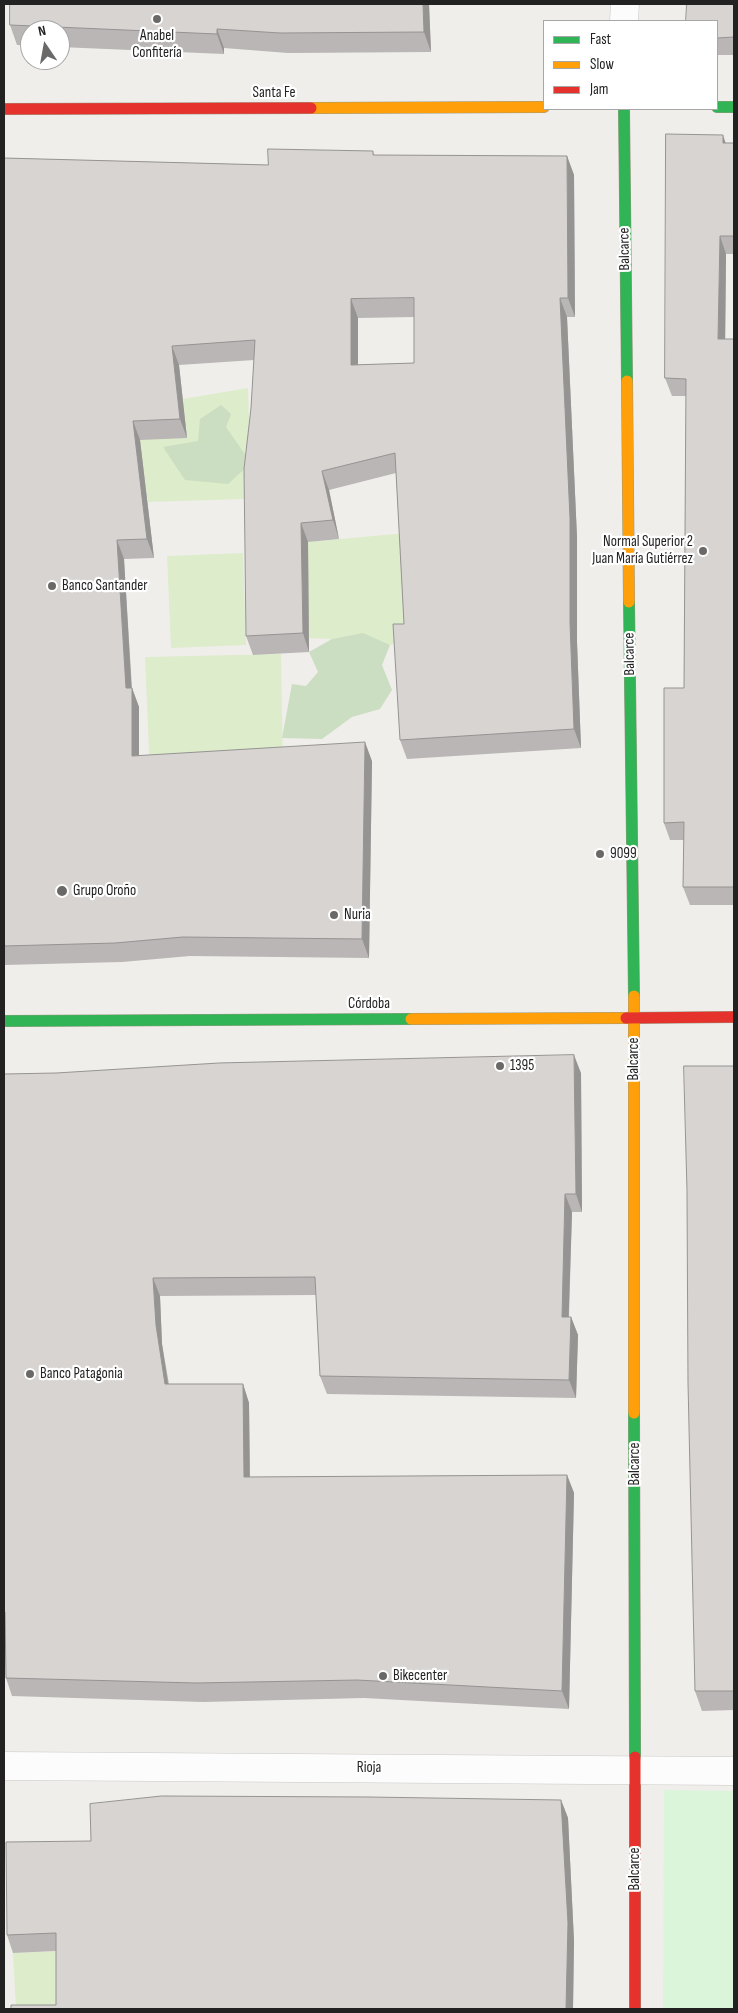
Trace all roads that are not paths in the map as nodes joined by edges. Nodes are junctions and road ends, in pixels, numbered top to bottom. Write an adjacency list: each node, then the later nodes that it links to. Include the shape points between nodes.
1 (625, 4): 2 (street)
2 (624, 20)
3 (543, 107): 6 (street, Santa Fe)
4 (718, 107): 5 (street)
5 (734, 107)
6 (4, 109)
7 (624, 110): 9 (street, Balcarce)
8 (734, 1017): 9 (street, Córdoba)
9 (634, 1018): 10 (street, Córdoba); 12 (street, Balcarce)
10 (4, 1021)
11 (4, 1766): 12 (street, Rioja)
12 (635, 1770): 13 (street, Rioja); 14 (street, Balcarce)
13 (734, 1770)
14 (635, 2009)

